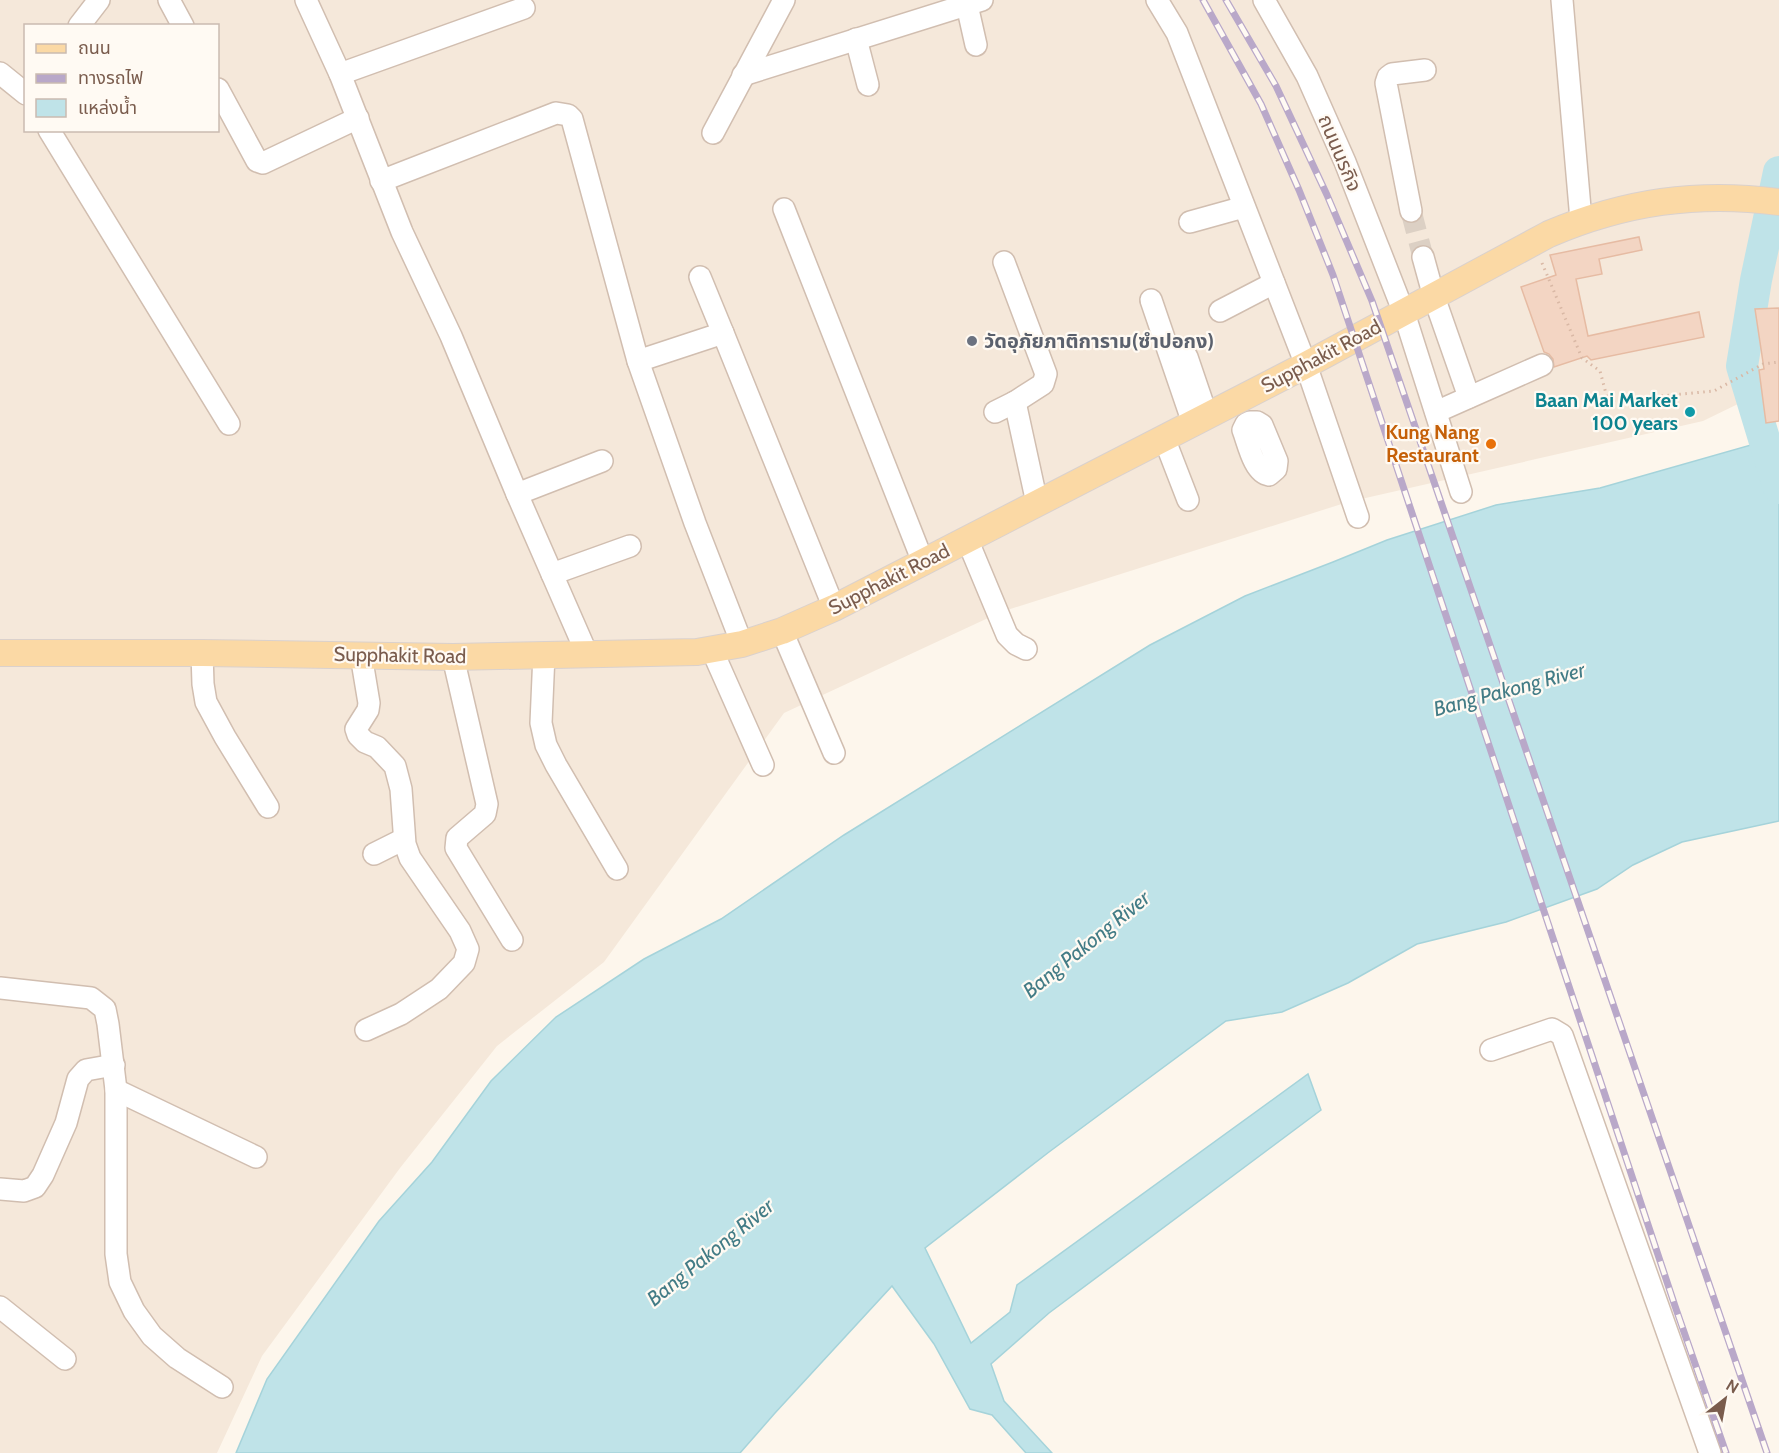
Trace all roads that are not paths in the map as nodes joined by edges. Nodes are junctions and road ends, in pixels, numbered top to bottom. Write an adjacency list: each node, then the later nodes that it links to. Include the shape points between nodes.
1 (99, 0): 10 (street)
2 (169, 0): 11 (street)
3 (306, 0): 16 (street)
4 (784, 0): 17 (street)
5 (1157, 0): 26 (street, via 1177,33)
6 (1264, 0): 38 (street, ถนนนรกิจ, via 1307,76)
7 (1562, 0): 29 (street)
8 (974, 2): 12 (street); 13 (street)
9 (524, 8): 16 (street)
10 (81, 24)
11 (182, 24)
12 (856, 39): 17 (street); 18 (street)
13 (976, 45)
14 (1425, 70): 28 (street, via 1392,74 1386,83)
15 (0, 73): 20 (street)
16 (340, 74): 21 (street)
17 (743, 75): 23 (street)
18 (868, 85)
19 (219, 91): 21 (street, via 257,161 263,163)
20 (24, 92)
21 (358, 118): 24 (street)
22 (50, 132): 51 (street)
23 (713, 134)
24 (381, 181): 41 (street, via 556,113 568,115); 56 (street)
25 (1779, 202): 29 (main road, Supphakit Road, via 1703,197 1635,206)
26 (1244, 207): 30 (street); 34 (street)
27 (784, 209): 61 (street)
28 (1411, 211)
29 (1581, 220): 35 (main road, Supphakit Road)
30 (1190, 222)
31 (1423, 257): 35 (street)
32 (1004, 262): 46 (street, via 1046,374 1043,384)
33 (700, 277): 39 (street)
34 (1274, 284): 37 (street); 42 (street)
35 (1434, 297): 38 (main road, Supphakit Road); 45 (street)
36 (1151, 300): 49 (street)
37 (1220, 311)
38 (1404, 313): 42 (main road, Supphakit Road); 48 (street, ถนนนรกิจ)
39 (723, 333): 41 (street); 63 (street)
40 (1187, 357): 49 (street)
41 (638, 361): 65 (street)
42 (1306, 365): 44 (main road, Supphakit Road); 58 (street)
43 (1542, 365): 45 (street)
44 (1244, 397): 49 (main road, Supphakit Road); 50 (street)
45 (1469, 397): 48 (street)
46 (1015, 402): 47 (street); 54 (street)
47 (995, 412)
48 (1436, 412): 55 (street, ถนนนรกิจ)
49 (1200, 420): 52 (main road, Supphakit Road)
50 (1250, 422)
51 (230, 424)
52 (1164, 438): 54 (main road, Supphakit Road); 57 (street)
53 (602, 461): 56 (street)
54 (1033, 484): 59 (main road, Supphakit Road)
55 (1461, 492)
56 (517, 494): 62 (street)
57 (1188, 500)
58 (1358, 518)
59 (967, 539): 61 (main road, Supphakit Road); 66 (street, via 1007,635)
60 (630, 546): 62 (street)
61 (923, 562): 63 (main road, Supphakit Road)
62 (552, 574): 71 (street)
63 (834, 608): 64 (main road, Supphakit Road)
64 (782, 632): 65 (main road, Supphakit Road); 74 (street)
65 (742, 644): 67 (main road, Supphakit Road)
66 (1026, 649)
67 (712, 650): 71 (main road, Supphakit Road); 75 (street)
68 (0, 653): 69 (main road, Supphakit Road)
69 (202, 653): 72 (main road, Supphakit Road); 76 (street, via 206,702)
70 (544, 654): 71 (main road, Supphakit Road); 73 (main road, Supphakit Road); 79 (street, via 542,723 546,745)
71 (587, 654)
72 (361, 655): 73 (main road, Supphakit Road); 77 (street, via 369,703 356,729 365,742 377,747 394,766 401,789)
73 (453, 657): 80 (street, via 488,804 485,814 457,838 456,848)
74 (834, 753)
75 (763, 765)
76 (268, 807)
77 (404, 840): 78 (street); 82 (street, via 410,858 468,949 464,963 439,989 401,1014)
78 (374, 854)
79 (617, 870)
80 (512, 940)
81 (0, 988): 84 (street, via 91,998 105,1009)
82 (366, 1030)
83 (1491, 1050): 91 (street, via 1552,1029 1562,1035)
84 (114, 1065): 85 (street); 87 (street, via 86,1070 78,1079 66,1123 35,1186 24,1191)
85 (116, 1090): 86 (street); 90 (street, via 116,1254 120,1282 152,1336 177,1358)
86 (256, 1157)
87 (0, 1189)
88 (0, 1308): 89 (street)
89 (64, 1359)
90 (222, 1387)
91 (1710, 1453)

